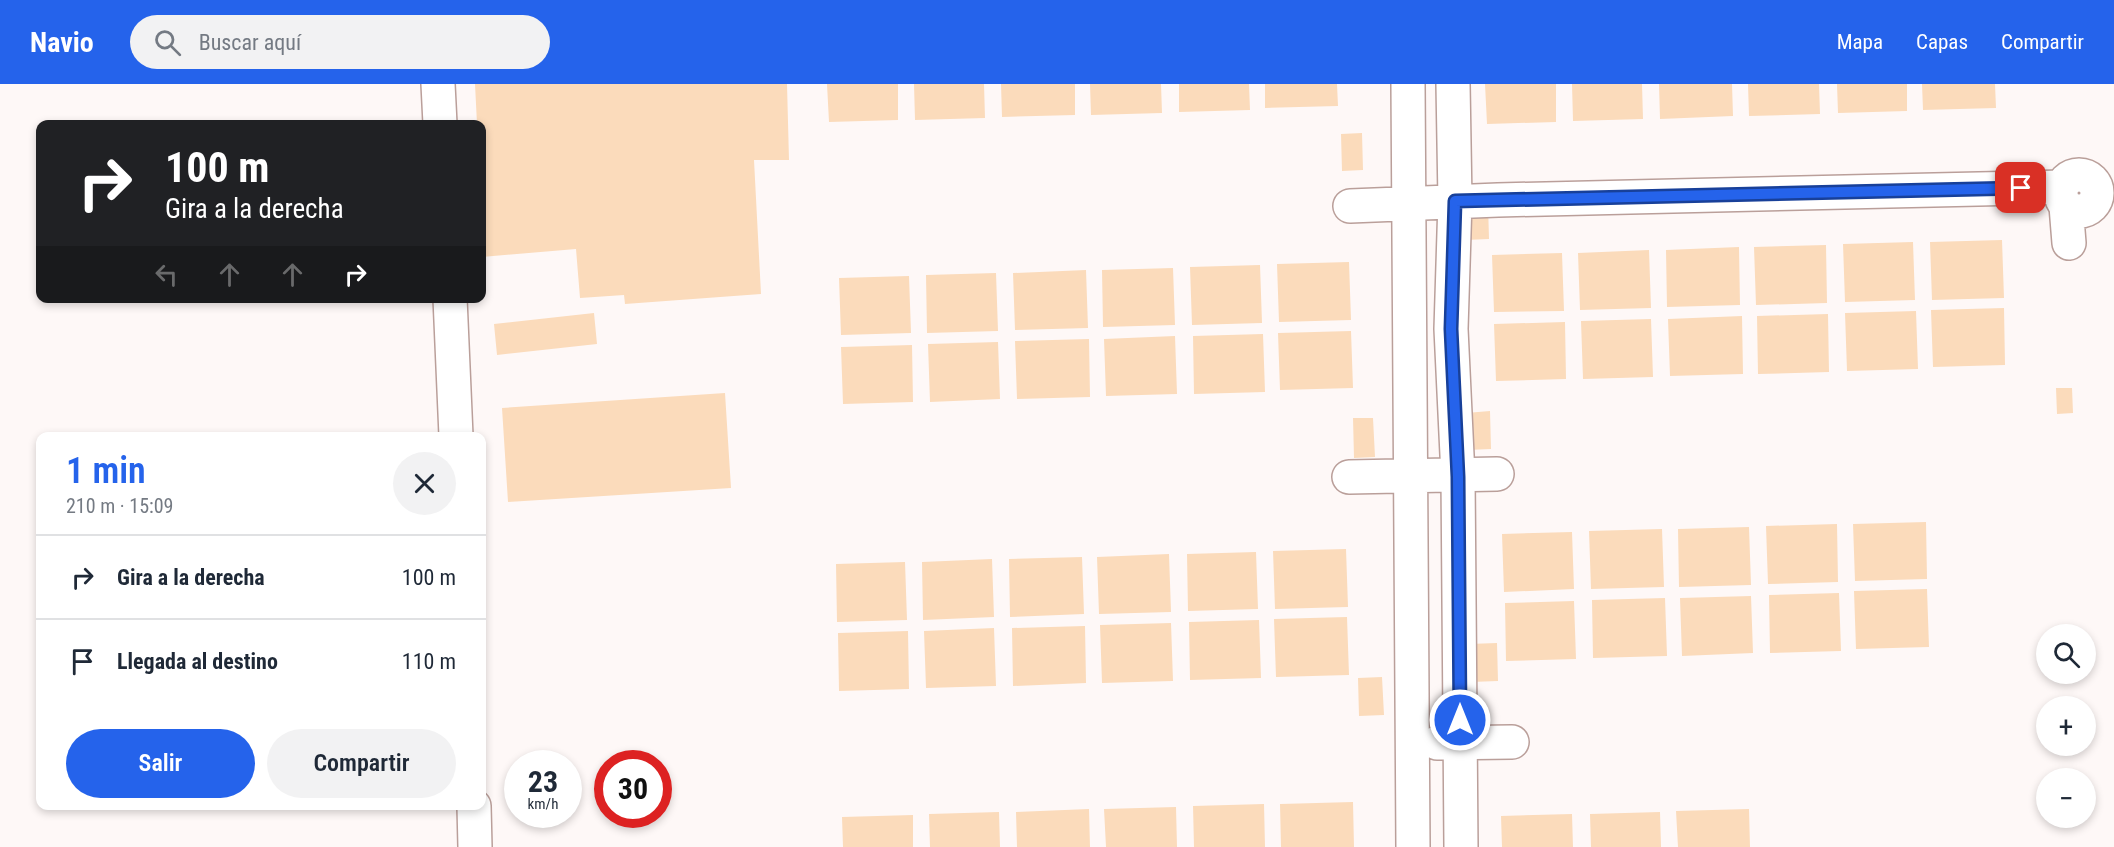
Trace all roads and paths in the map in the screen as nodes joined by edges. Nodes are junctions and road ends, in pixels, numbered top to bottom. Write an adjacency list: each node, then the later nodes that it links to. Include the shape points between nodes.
1 (438, 84): 4 (street)
2 (1408, 84): 6 (street)
3 (1453, 84): 5 (street)
4 (440, 120)
5 (1455, 201): 6 (street); 8 (street, via 2064,197); 14 (street, via 1451,329)
6 (1409, 205): 7 (street); 12 (street)
7 (1350, 206)
8 (2069, 243)
9 (450, 303): 10 (street)
10 (456, 432)
11 (1497, 474): 14 (street)
12 (1411, 476): 13 (street); 14 (street); 17 (street)
13 (1348, 477)
14 (1458, 477): 15 (street)
15 (1460, 742): 16 (street); 17 (street); 21 (street)
16 (1512, 742)
17 (1404, 744): 20 (street)
18 (474, 810): 19 (street)
19 (476, 847)
20 (1413, 847)
21 (1461, 847)

